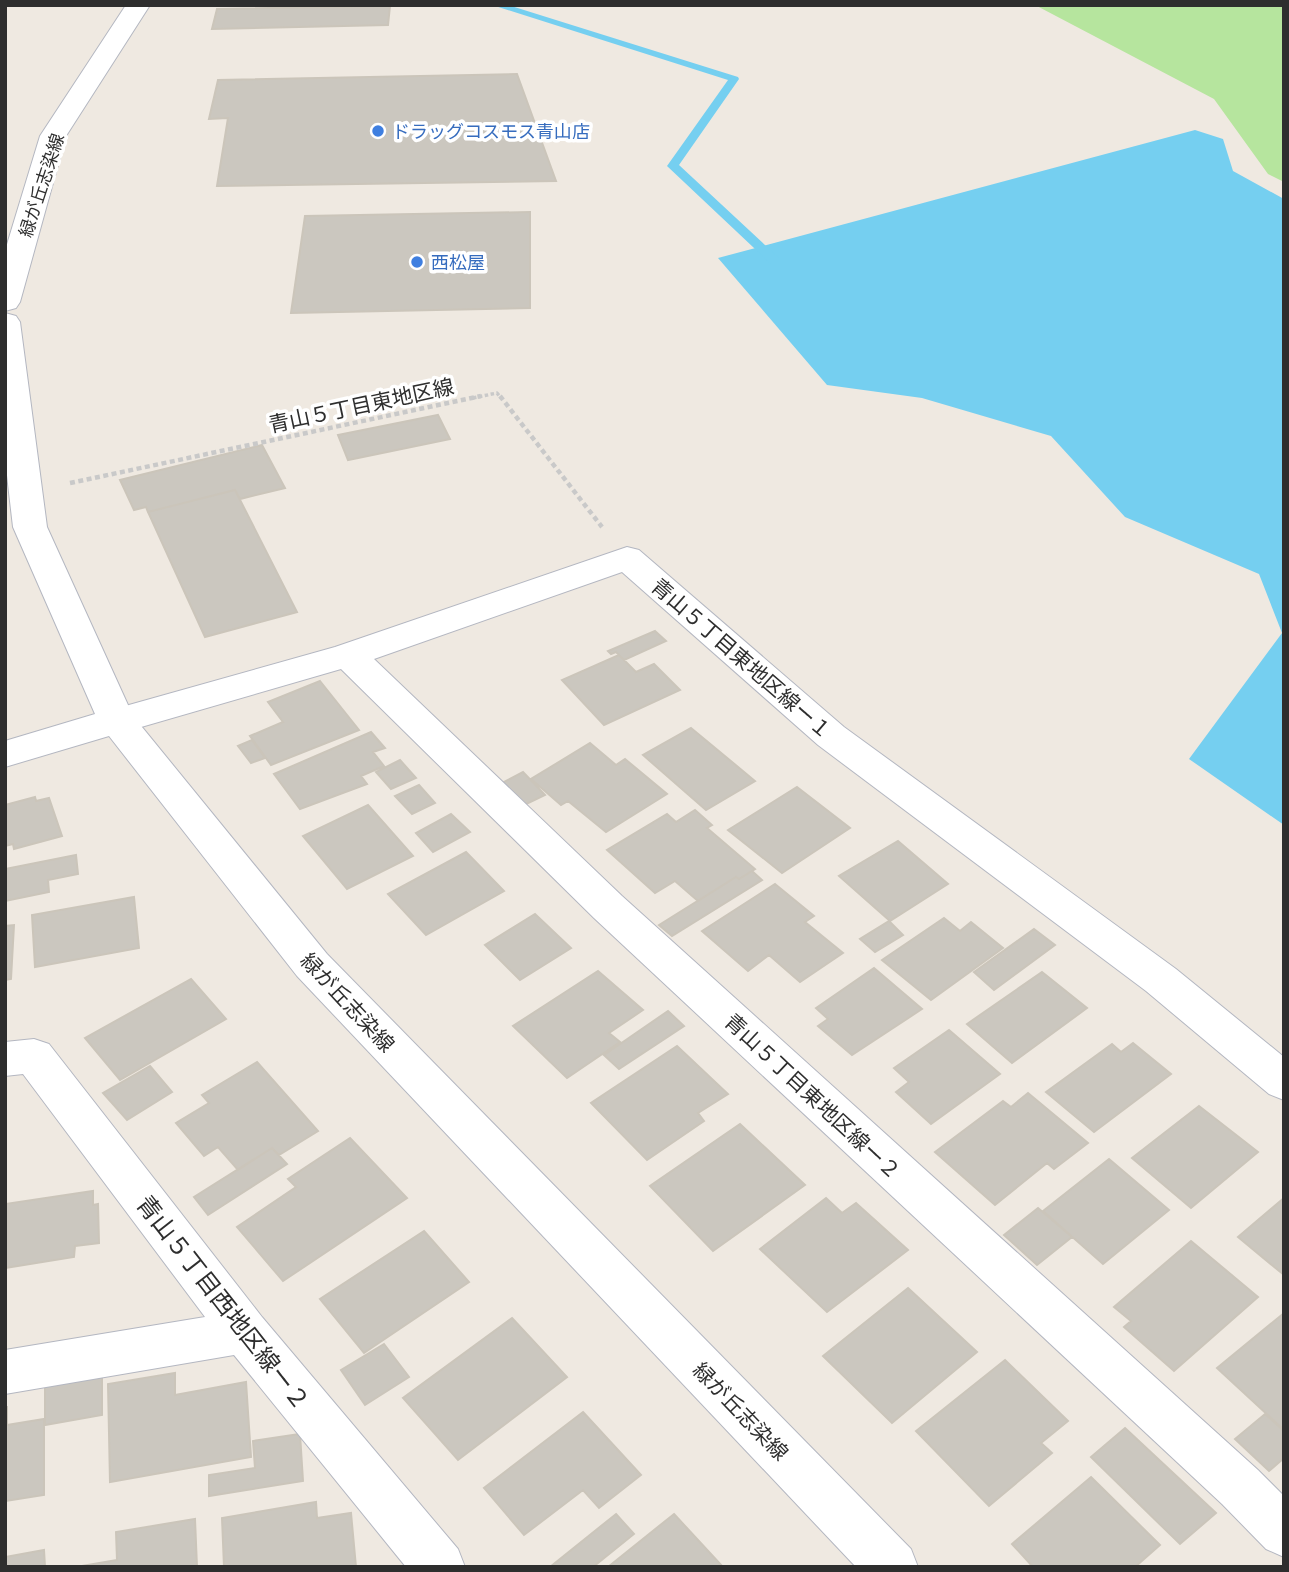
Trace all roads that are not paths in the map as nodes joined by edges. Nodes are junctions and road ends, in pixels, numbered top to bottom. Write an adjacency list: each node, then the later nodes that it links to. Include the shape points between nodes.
1 (138, 5): 2 (street, 緑が丘志染線, via 53,136)
2 (5, 302)
3 (5, 322): 5 (street, 緑が丘志染線, via 30,527)
4 (348, 655): 5 (street); 8 (street, 青山５丁目東地区線ー１, via 627,558 831,736 1161,980); 11 (street, 青山５丁目東地区線ー２, via 608,907)
5 (117, 721): 6 (street); 13 (street, 緑が丘志染線, via 312,965)
6 (5, 754)
7 (5, 1059): 9 (street, 青山５丁目西地区線ー２, via 34,1056)
8 (1284, 1082)
9 (245, 1332): 10 (street); 12 (street, 青山５丁目西地区線ー２)
10 (5, 1372)
11 (1284, 1532)
12 (439, 1567)
13 (892, 1567)

